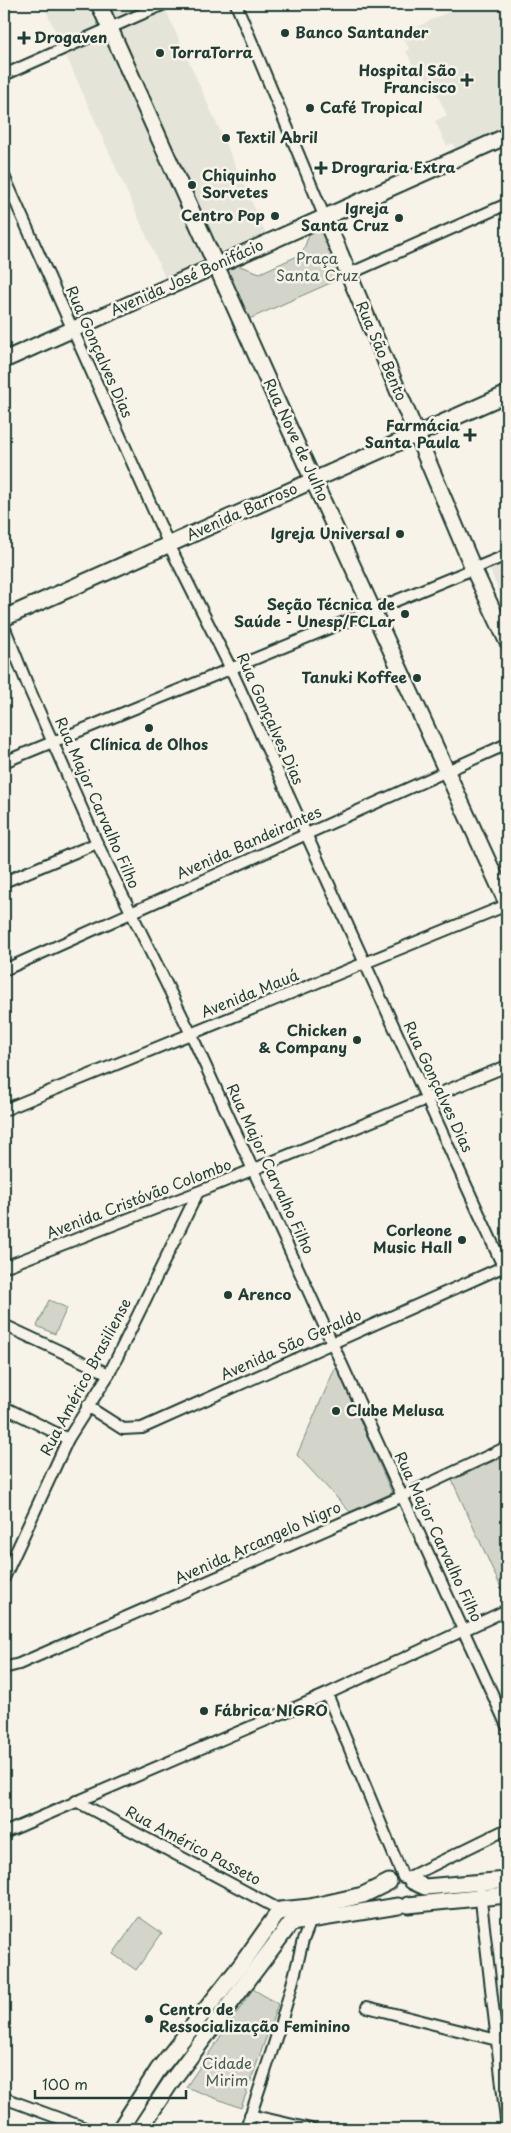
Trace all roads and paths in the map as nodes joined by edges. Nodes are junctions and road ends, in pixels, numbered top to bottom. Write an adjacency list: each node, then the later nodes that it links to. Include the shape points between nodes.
1 (99, 4): 4 (street, Rua Nove de Julho)
2 (164, 4): 4 (street)
3 (236, 4): 9 (street, Rua São Bento)
4 (110, 28): 5 (street); 10 (street, Rua Nove de Julho)
5 (4, 75)
6 (507, 136): 9 (street, Avenida José Bonifácio)
7 (4, 176): 12 (street, Rua Gonçalves Dias)
8 (507, 204): 11 (street)
9 (325, 218): 10 (street, Avenida José Bonifácio); 11 (street, Rua São Bento)
10 (217, 266): 12 (street, Avenida José Bonifácio); 16 (street, Rua Nove de Julho)
11 (349, 274): 15 (street, Rua São Bento)
12 (73, 329): 13 (street, Avenida José Bonifácio); 17 (street, Rua Gonçalves Dias)
13 (4, 360)
14 (507, 394): 15 (street, Avenida Barroso)
15 (416, 434): 16 (street, Avenida Barroso); 19 (street, Rua São Bento)
16 (314, 480): 17 (street, Avenida Barroso); 20 (street, Rua Nove de Julho)
17 (169, 545): 21 (street, Avenida Barroso); 24 (street, Rua Gonçalves Dias)
18 (507, 554): 19 (street)
19 (473, 568): 20 (street); 23 (street, Rua São Bento)
20 (373, 609): 24 (street); 28 (street, Rua Nove de Julho)
21 (4, 618)
22 (4, 626): 25 (street, Rua Major Carvalho Filho)
23 (507, 641)
24 (230, 667): 25 (street); 29 (street, Rua Gonçalves Dias)
25 (54, 742): 27 (street); 30 (street, Rua Major Carvalho Filho)
26 (507, 744): 28 (street, Avenida Bandeirantes)
27 (4, 762)
28 (445, 771): 29 (street, Avenida Bandeirantes); 32 (street, Rua Nove de Julho)
29 (305, 834): 33 (street, Avenida Bandeirantes); 34 (street, Rua Gonçalves Dias)
30 (97, 843): 31 (street); 33 (street, Rua Major Carvalho Filho)
31 (4, 882)
32 (507, 904): 34 (street, Avenida Mauá)
33 (130, 912): 35 (street, Avenida Bandeirantes); 36 (street, Rua Major Carvalho Filho)
34 (364, 963): 36 (street, Avenida Mauá); 38 (street, Rua Gonçalves Dias)
35 (4, 970)
36 (191, 1034): 39 (street, Avenida Mauá); 40 (street, Rua Major Carvalho Filho)
37 (507, 1066): 38 (street, Avenida Cristóvão Colombo)
38 (427, 1098): 40 (street, Avenida Cristóvão Colombo); 43 (street, Rua Gonçalves Dias)
39 (4, 1110)
40 (254, 1170): 41 (street, Avenida Cristóvão Colombo); 45 (street, Rua Major Carvalho Filho)
41 (198, 1192): 42 (street, Avenida Cristóvão Colombo); 46 (street, Rua Américo Brasiliense)
42 (4, 1267)
43 (506, 1269): 45 (street, Avenida São Geraldo)
44 (4, 1325): 46 (street)
45 (332, 1343): 47 (street, Avenida São Geraldo, via 142,1428 123,1429); 51 (street, Rua Major Carvalho Filho)
46 (109, 1374): 47 (street, Rua Américo Brasiliense)
47 (88, 1406): 49 (street, Rua Américo Brasiliense)
48 (4, 1407): 49 (street)
49 (68, 1439): 52 (street, Rua Américo Brasiliense)
50 (507, 1447): 51 (street, Avenida Arcangelo Nigro)
51 (403, 1496): 54 (street, Rua Major Carvalho Filho); 55 (street, Avenida Arcangelo Nigro, via 19,1664)
52 (4, 1578)
53 (507, 1610): 54 (street)
54 (464, 1629): 56 (street); 57 (street, Rua Major Carvalho Filho)
55 (4, 1666)
56 (327, 1694): 58 (street); 61 (street)
57 (507, 1726)
58 (76, 1801): 60 (street); 66 (street, Rua Américo Passeto)
59 (507, 1829): 61 (street)
60 (4, 1833)
61 (403, 1880): 63 (street, via 425,1887); 65 (street, via 416,1894); 65 (street, via 387,1887 389,1901); 67 (street)
62 (507, 1880): 63 (street)
63 (479, 1890): 64 (street); 65 (street); 70 (street)
64 (507, 1895)
65 (403, 1906): 67 (street)
66 (280, 1910): 67 (street); 68 (street, Rua Américo Passeto); 71 (street)
67 (311, 1913): 68 (street); 74 (street, via 291,1991)
68 (291, 1923): 72 (street)
69 (367, 2007): 70 (street)
70 (497, 2040): 80 (street)
71 (158, 2070): 72 (street); 76 (street)
72 (171, 2082): 77 (street)
73 (4, 2098): 75 (street)
74 (250, 2115): 78 (street); 79 (street)
75 (88, 2129)
76 (120, 2129)
77 (140, 2129)
78 (246, 2129)
79 (311, 2129)
80 (507, 2129)

